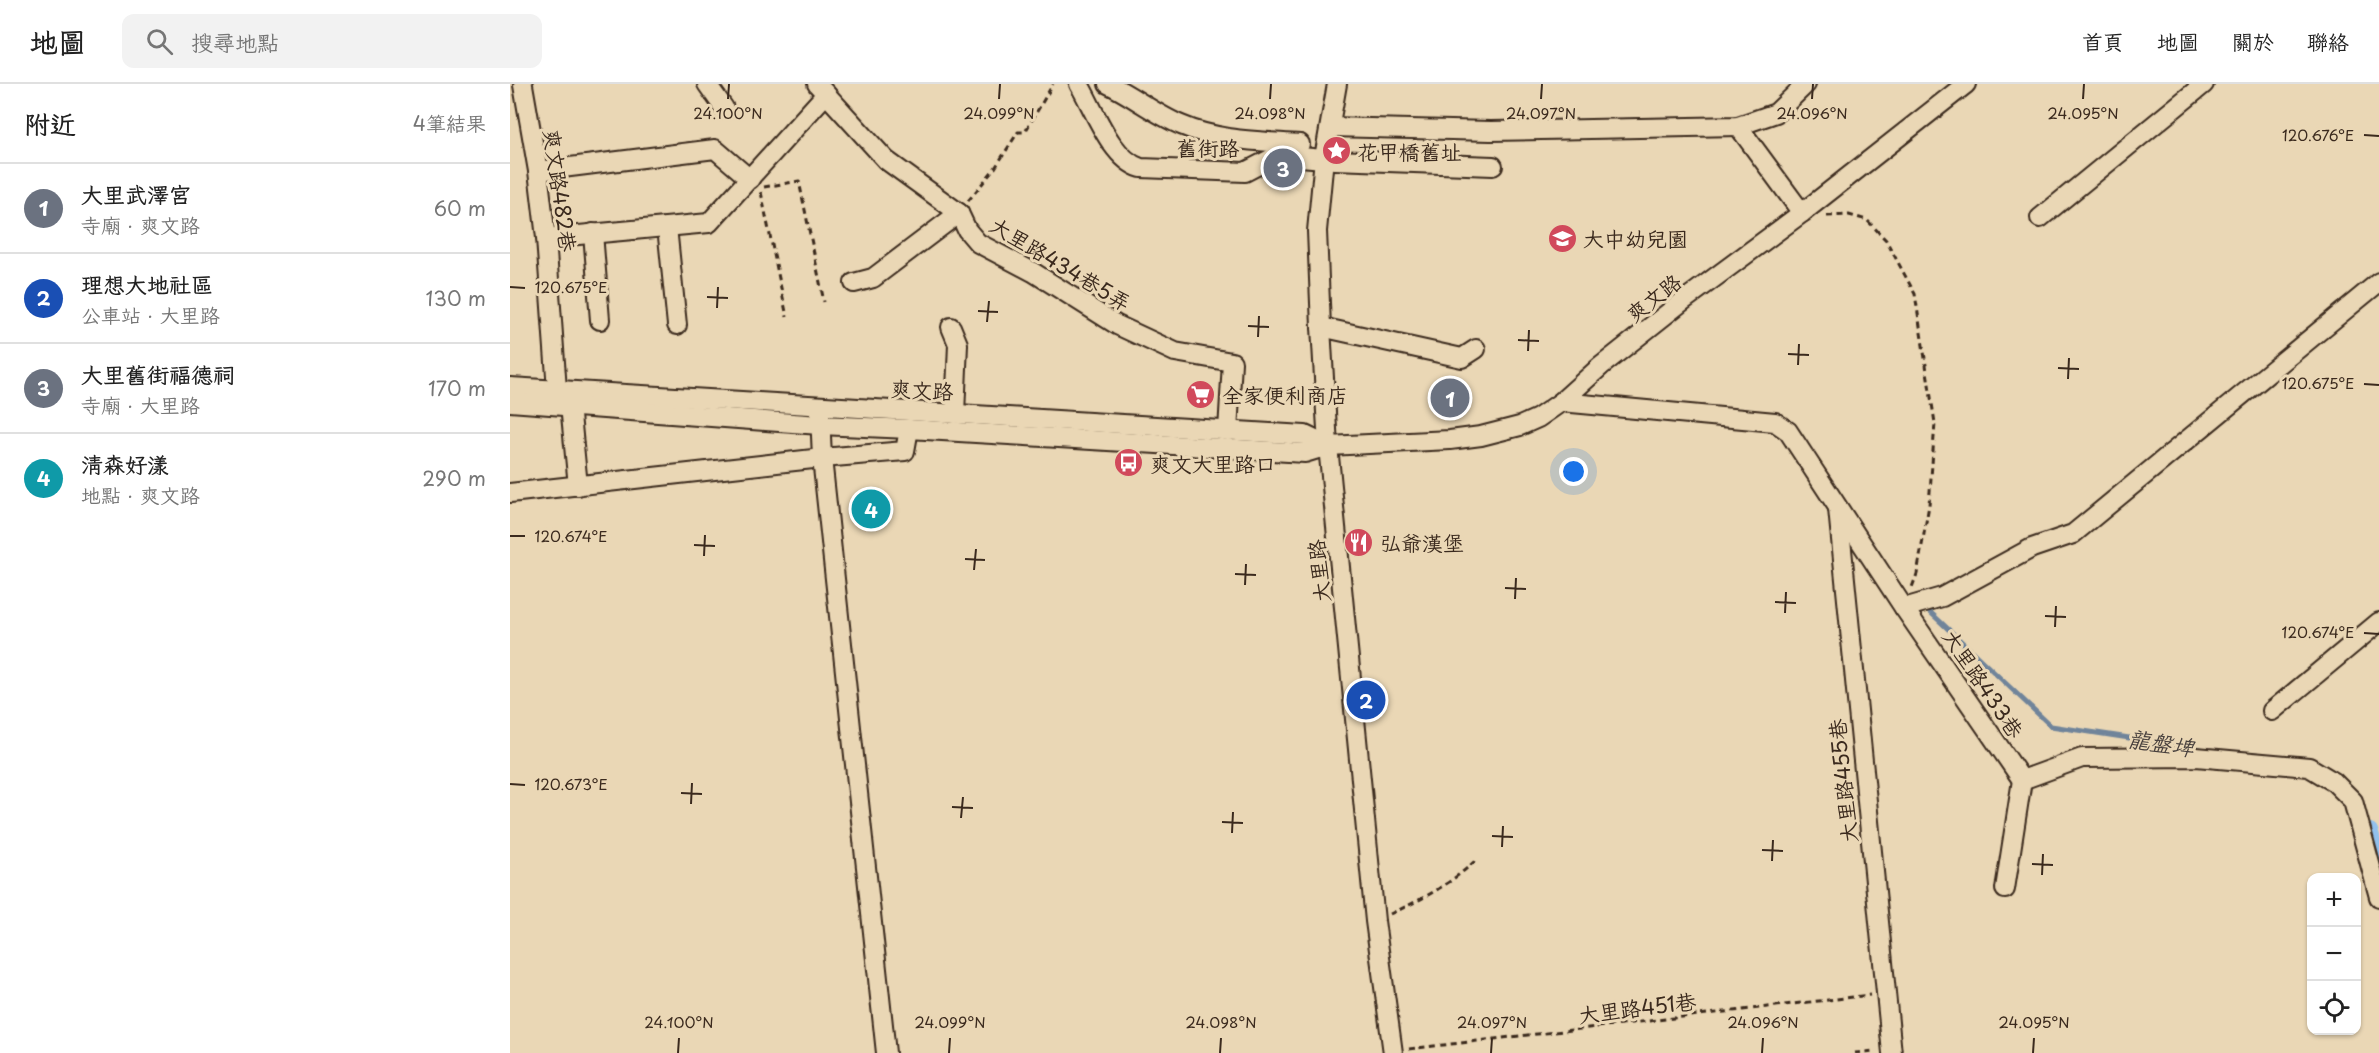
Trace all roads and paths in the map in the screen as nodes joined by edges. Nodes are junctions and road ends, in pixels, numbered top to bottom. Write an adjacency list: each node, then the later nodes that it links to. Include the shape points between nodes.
1 (707, 84): 11 (street)
2 (1053, 84): 18 (path, via 1025,132 1018,132)
3 (1079, 84): 14 (street, 舊街路, via 1118,153 1129,164 1141,168 1245,172 1278,154)
4 (1108, 84): 14 (street, 舊街路, via 1182,125 1219,136 1306,145)
5 (1337, 84): 13 (street, 大里路)
6 (1806, 84): 12 (street, via 1776,113)
7 (1966, 84): 19 (street, 爽文路)
8 (2204, 84): 20 (street)
9 (519, 86): 16 (street, 爽文路482巷)
10 (821, 89): 17 (street); 18 (street, via 886,160)
11 (724, 108)
12 (1738, 126): 13 (street, via 1491,131); 19 (street)
13 (1330, 127): 14 (street, 大里路)
14 (1324, 158): 15 (street); 31 (street, 大里路, via 1317,231)
15 (1492, 166)
16 (538, 171): 17 (street, via 715,149); 23 (street, 爽文路482巷)
17 (750, 179): 21 (street, via 709,223)
18 (958, 213): 25 (street, via 873,278); 42 (street, 大里路434巷5弄, via 978,243 1117,325 1175,352 1232,362)
19 (1802, 213): 36 (street, 爽文路, via 1683,301); 48 (path, via 1814,218 1849,215 1866,220 1886,240 1915,294 1935,423 1929,505 1917,574)
20 (2040, 218)
21 (667, 227): 22 (street); 29 (street)
22 (593, 233): 23 (street); 28 (street)
23 (546, 238): 34 (street, 爽文路482巷)
24 (2379, 282): 48 (street, via 2073,534 2032,548 1942,597)
25 (854, 283)
26 (824, 302): 27 (path, via 799,181 760,188)
27 (787, 316)
28 (600, 320)
29 (677, 325)
30 (951, 327): 39 (street, via 958,344)
31 (1321, 327): 32 (street, via 1462,358); 43 (street, 大里路)
32 (1476, 350)
33 (510, 387): 34 (street, 爽文路)
34 (557, 390): 37 (street); 38 (street, 爽文路)
35 (510, 402): 37 (street, 爽文路)
36 (1561, 402): 43 (street, 爽文路, via 1520,426 1481,436); 47 (street, 大里路433巷, via 1775,422 1788,431)
37 (570, 405): 40 (street, 爽文路); 45 (street)
38 (820, 406): 39 (street, 爽文路); 40 (street)
39 (955, 414): 42 (street, 爽文路)
40 (820, 425): 41 (street, 爽文路); 44 (street)
41 (909, 429): 43 (street, 爽文路, via 1305,453); 44 (street, via 905,451)
42 (1228, 431): 43 (street, 爽文路, via 1305,435)
43 (1328, 446): 55 (street, 大里路)
44 (822, 458): 45 (street); 58 (street)
45 (578, 486): 46 (street)
46 (510, 494)
47 (1837, 505): 48 (street, 大里路433巷); 56 (street, 大里路455巷)
48 (1904, 608): 51 (street, 大里路433巷)
49 (2379, 622): 50 (street)
50 (2272, 711)
51 (2022, 780): 53 (street); 54 (street, via 2082,758 2196,757 2309,767 2334,782 2353,801)
52 (1477, 859): 55 (path, via 1458,878)
53 (2005, 889)
54 (2379, 897)
55 (1375, 921): 57 (street, 大里路)
56 (1885, 993): 57 (path, 大里路451巷); 59 (street, 大里路455巷)
57 (1393, 1052)
58 (886, 1053)
59 (1892, 1053)

